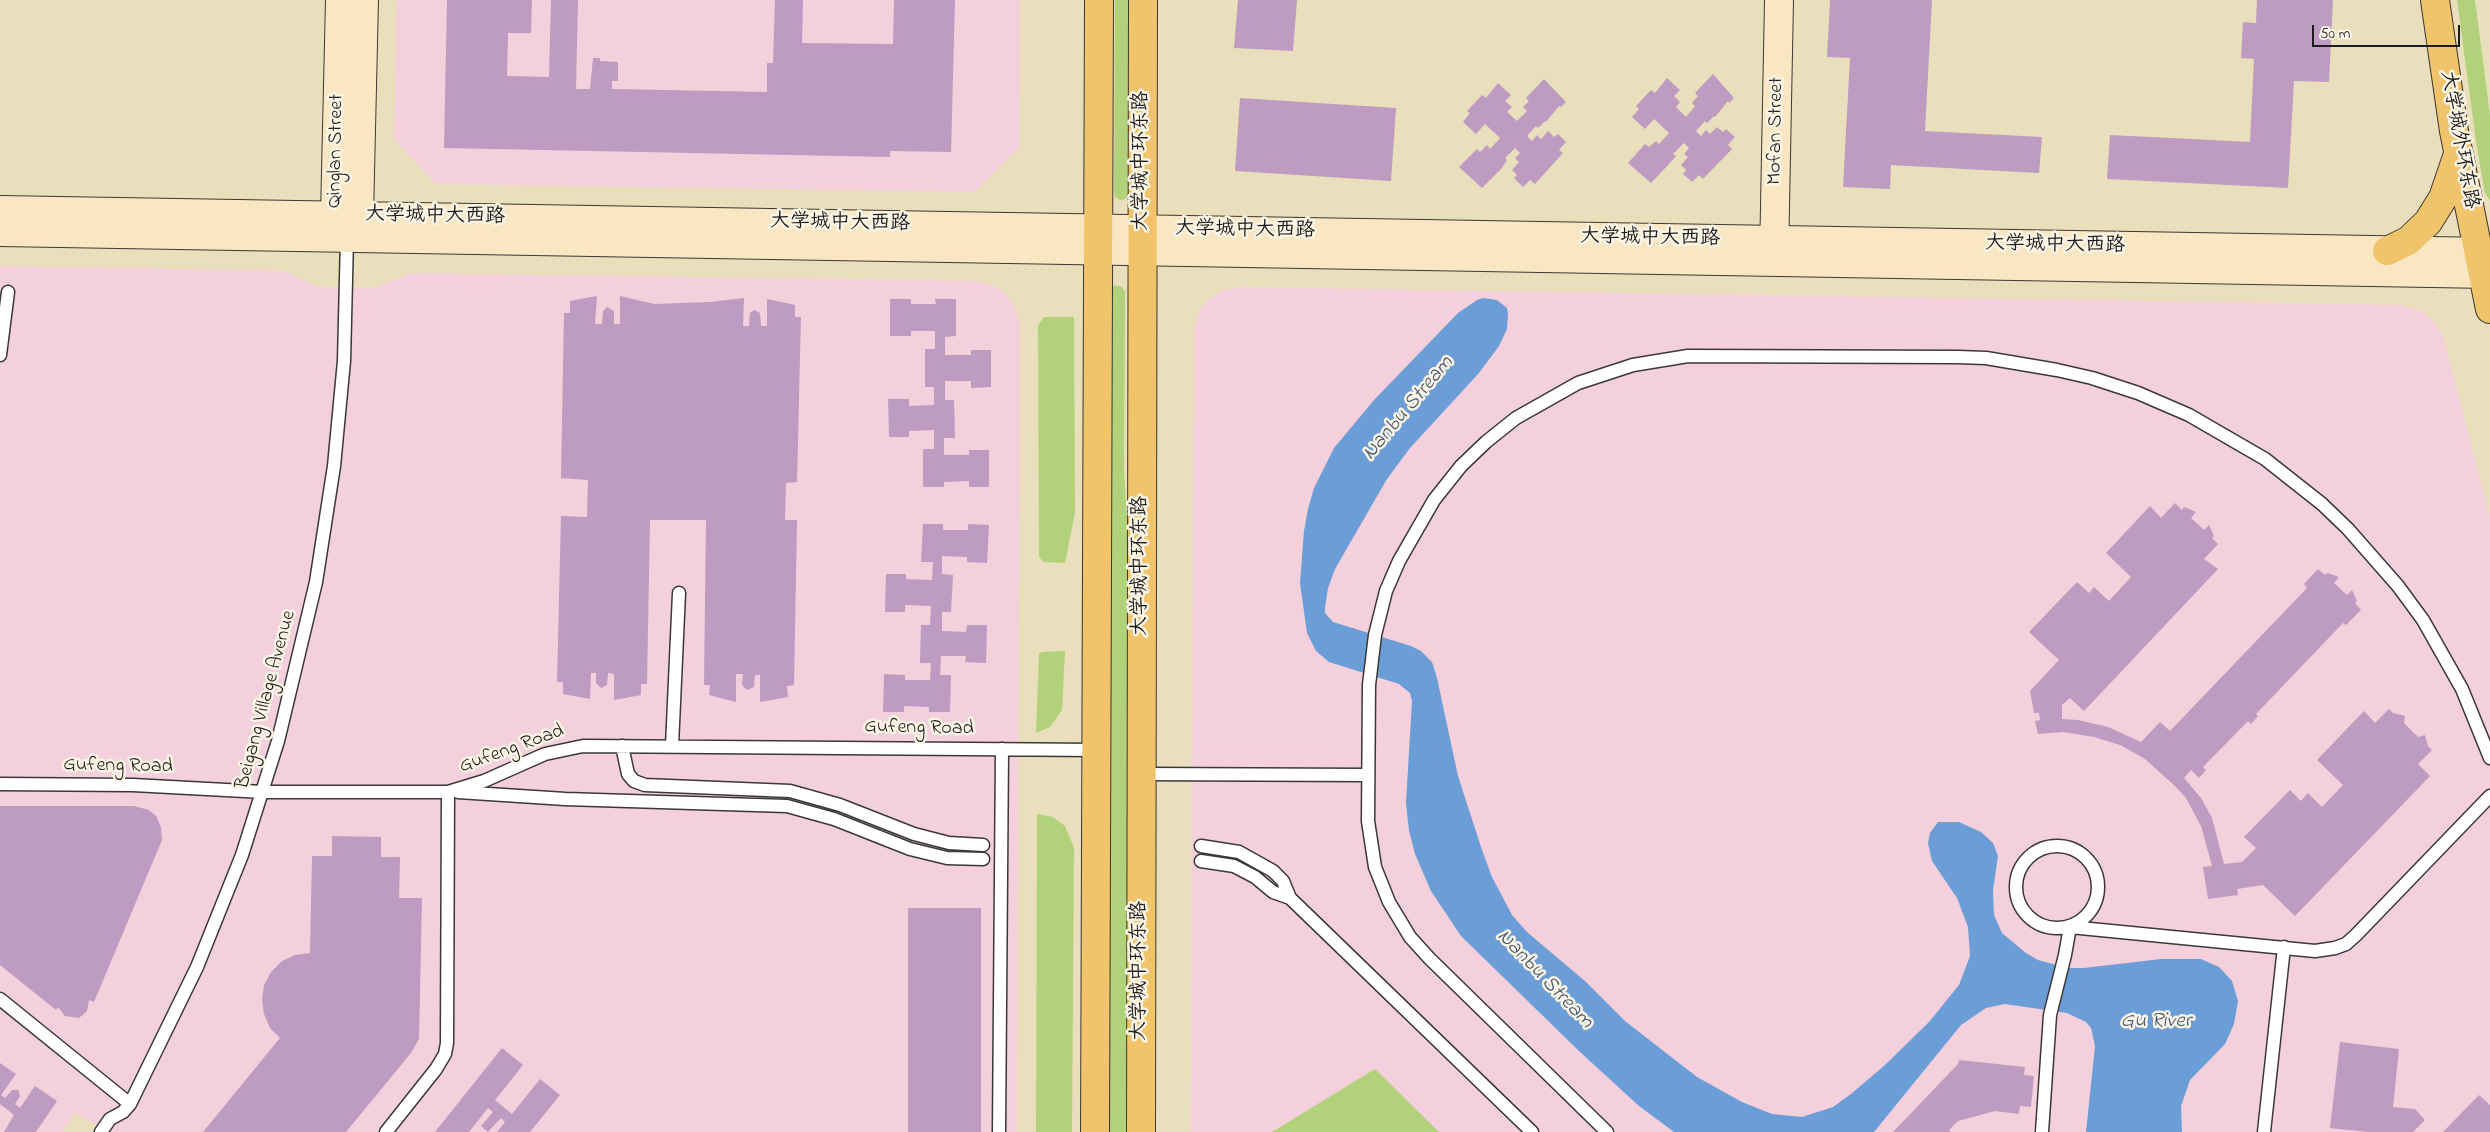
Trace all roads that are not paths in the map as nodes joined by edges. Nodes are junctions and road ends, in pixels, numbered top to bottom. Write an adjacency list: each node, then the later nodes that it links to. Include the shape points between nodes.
1 (340, 0): 9 (main road, Qinglan Street)
2 (364, 0): 9 (main road, Qinglan Street)
3 (1099, 0): 11 (main road)
4 (1143, 0): 12 (main road, 大学城中环东路)
5 (1779, 0): 14 (main road, Mofan Street)
6 (2435, 0): 7 (main road, 大学城外环东路)
7 (2459, 153): 13 (main road, via 2443,198 2428,222 2408,241); 15 (main road, 大学城外环东路)
8 (0, 210): 9 (main road, 大学城中大西路)
9 (347, 223): 10 (main road, 大学城中大西路); 11 (main road, 大学城中大西路); 28 (lane, Beigang Village Avenue, via 344,361 327,516 304,639)
10 (0, 232)
11 (1098, 240): 12 (main road, 大学城中大西路); 23 (main road)
12 (1142, 241): 14 (main road, 大学城中大西路); 25 (main road, 大学城中环东路)
13 (2386, 251): 14 (main road, 大学城中大西路); 15 (main road, 大学城中大西路)
14 (1774, 252): 15 (main road, 大学城中大西路)
15 (2485, 263): 17 (main road, 大学城外环东路)
16 (8, 292): 18 (lane)
17 (2490, 309)
18 (0, 355)
19 (679, 593): 21 (lane)
20 (622, 746): 21 (lane, Gufeng Road); 29 (lane, Gufeng Road, via 558,749 484,781); 31 (lane, via 628,774 634,781 645,785 790,791 840,805 921,836 949,843)
21 (672, 746): 22 (lane, Gufeng Road)
22 (1002, 749): 23 (lane, Gufeng Road); 42 (lane)
23 (1096, 750): 43 (main road)
24 (2490, 758): 26 (lane, via 2462,689 2423,620 2398,586 2322,504 2293,480 2225,435 2138,393 2074,374 1986,358 1688,356 1633,365 1578,383 1516,418 1461,466 1434,500 1399,561 1386,592 1375,635 1369,685)
25 (1142, 774): 26 (lane); 44 (main road, 大学城中环东路)
26 (1368, 775): 46 (lane, via 1369,837 1375,867 1402,924 1429,958)
27 (0, 784): 28 (lane, Gufeng Road, via 133,785)
28 (263, 792): 29 (lane, Gufeng Road); 39 (lane, Beigang Village Avenue, via 242,855 200,959)
29 (448, 792): 33 (lane, via 787,806 821,814 910,849 947,858); 41 (lane, via 445,1054)
30 (2490, 796): 37 (lane, via 2352,940 2329,950)
31 (983, 844)
32 (1201, 846): 35 (lane, via 1239,852 1264,864 1283,881)
33 (983, 859)
34 (1201, 861): 35 (lane, via 1234,866 1273,892)
35 (1290, 898): 45 (lane)
36 (2070, 927): 36 (lane, via 2088,916 2094,906 2098,896 2097,875 2077,850 2045,848 2020,868 2017,900 2022,910 2038,924 2059,929); 37 (lane); 47 (lane, via 2050,1015)
37 (2284, 947): 48 (lane)
38 (0, 999): 39 (lane)
39 (130, 1104): 40 (lane, Beigang Village Avenue, via 110,1119)
40 (101, 1132)
41 (386, 1132)
42 (999, 1132)
43 (1095, 1132)
44 (1141, 1132)
45 (1532, 1132)
46 (1607, 1132)
47 (2042, 1132)
48 (2264, 1132)

